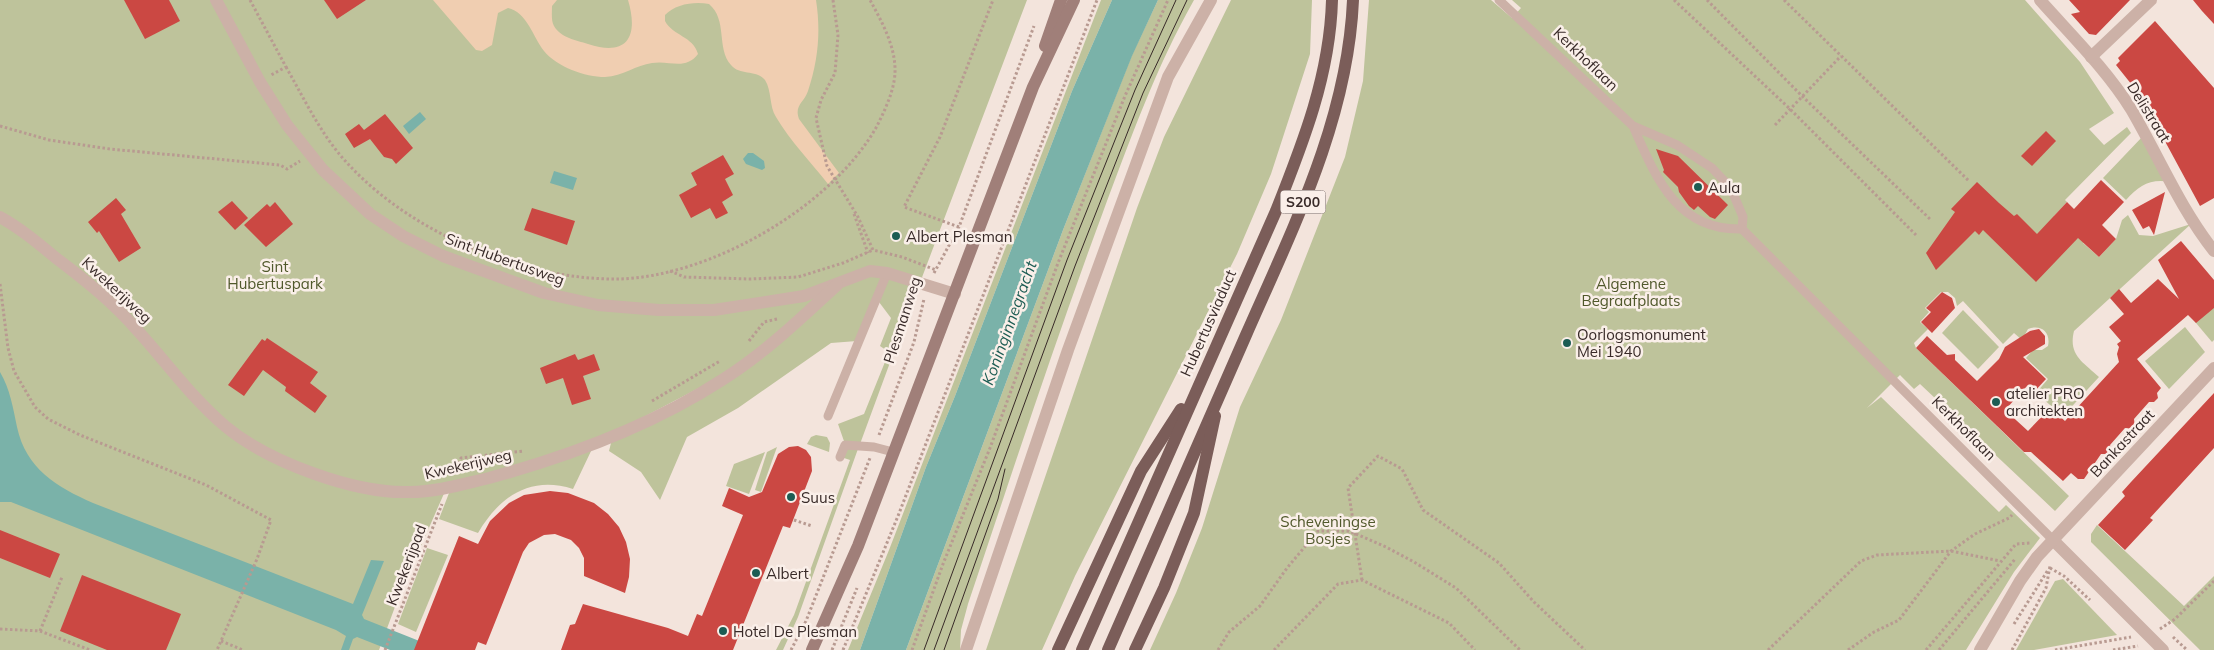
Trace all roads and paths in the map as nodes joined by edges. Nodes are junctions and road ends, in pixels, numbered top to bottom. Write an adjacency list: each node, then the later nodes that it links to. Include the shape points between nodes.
1 (216, 0): 23 (street, Sint Hubertusweg)
2 (250, 0): 22 (path)
3 (833, 0): 32 (path, via 838,35 835,73 816,118 827,166)
4 (870, 0): 32 (path, via 891,44 895,74 884,113 867,144)
5 (992, 0): 36 (path, via 940,137 904,207)
6 (1061, 0): 24 (main road)
7 (1074, 0): 24 (main road)
8 (1097, 0): 94 (path)
9 (1168, 0): 95 (path, via 1124,96 1058,263)
10 (1211, 0): 96 (street, via 1168,77 1068,350)
11 (1332, 0): 56 (main road, Hubertusviaduct / S200, via 1324,68 1303,142)
12 (1354, 0): 57 (main road, S200, via 1335,115 1301,207)
13 (1499, 0): 29 (lane, Kerkhoflaan)
14 (1674, 0): 26 (path)
15 (1707, 0): 25 (path)
16 (1784, 0): 20 (path)
17 (2040, 0): 21 (street, Delistraat)
18 (2151, 0): 21 (street)
19 (1037, 19): 36 (path, Plesmanweg)
20 (1841, 56): 25 (path); 33 (path)
21 (2091, 57): 41 (street, Delistraat, via 2129,107 2193,225)
22 (286, 67): 23 (path); 30 (path)
23 (260, 82): 31 (street, Sint Hubertusweg, via 286,125)
24 (1033, 88): 50 (main road)
25 (1802, 96): 26 (path); 35 (path)
26 (1790, 109): 27 (path); 38 (path)
27 (1775, 125)
28 (0, 126): 31 (path, via 49,140 110,149 280,165 287,169 301,160)
29 (1633, 126): 37 (lane, via 1677,145 1712,168 1730,186 1743,217); 37 (lane, via 1651,165 1684,210 1696,220 1722,230)
30 (337, 152): 31 (path); 43 (path, via 402,211 446,236 497,257 571,277 620,279)
31 (319, 165): 51 (street, Sint Hubertusweg, via 370,214 403,236 443,256 544,293 598,305 659,310 714,310)
32 (836, 180): 39 (path); 40 (path); 43 (path, via 776,226 731,250)
33 (1969, 181)
34 (0, 217): 64 (street, Kwekerijweg, via 23,231 119,310 200,402 247,441 315,474 364,488 410,493)
35 (1930, 220)
36 (959, 227): 42 (path, Plesmanweg)
37 (1742, 229): 69 (lane, Kerkhoflaan)
38 (1916, 235)
39 (873, 250): 40 (path); 42 (path)
40 (868, 251): 44 (path); 46 (path, via 843,263)
41 (2214, 251)
42 (936, 270): 49 (path, Plesmanweg)
43 (670, 271): 46 (path, via 684,276)
44 (870, 271): 45 (street, Sint Hubertusweg); 48 (street, Sint Hubertusweg)
45 (887, 273): 49 (street, Sint Hubertusweg); 59 (lane)
46 (798, 277): 51 (path)
47 (0, 284): 85 (path, via 10,356 20,383 35,407 48,419 206,484 271,520)
48 (837, 285): 51 (street, Sint Hubertusweg); 64 (street, Kwekerijweg, via 775,343 722,381 667,410 602,442)
49 (929, 285): 50 (street, Sint Hubertusweg); 60 (path, Plesmanweg, via 914,342)
50 (954, 294): 62 (main road)
51 (804, 296)
52 (779, 318): 53 (path, via 764,322)
53 (747, 343)
54 (724, 359): 58 (path)
55 (2214, 368): 69 (street, Bankastraat)
56 (1202, 378): 97 (main road, via 1141,470); 98 (main road, Hubertusviaduct / S200)
57 (1220, 394): 99 (main road, S200); 100 (main road, via 1194,513)
58 (650, 401)
59 (828, 416)
60 (874, 447): 62 (lane); 63 (lane, via 845,445); 92 (path, Plesmanweg)
61 (532, 450): 64 (path, Kwekerijpad, via 461,458)
62 (893, 452): 93 (main road, via 840,591)
63 (840, 457)
64 (448, 488): 91 (path, Kwekerijpad)
65 (2009, 518): 71 (path, via 1975,534)
66 (794, 520): 67 (path)
67 (812, 526)
68 (1353, 533): 76 (path); 101 (path, via 1318,531 1260,606 1229,632); 104 (path, via 1393,550 1456,588); 105 (path, via 1348,488 1378,456 1402,469 1423,510 1499,563 1534,602)
69 (2054, 541): 70 (path); 73 (path, via 2016,544); 83 (street, Kerkhoflaan); 87 (street, Bankastraat, via 2037,557 2020,581)
70 (2028, 547)
71 (1950, 551): 73 (path); 106 (path, via 1877,555 1861,561); 107 (path, via 1899,620)
72 (2021, 554): 109 (path)
73 (2000, 561): 108 (path)
74 (2050, 568): 78 (path, via 2064,576); 80 (path); 110 (path, via 2046,588)
75 (62, 577): 82 (path)
76 (1362, 580): 102 (path, via 1338,584); 103 (path, via 1449,624)
77 (2214, 581): 83 (path, via 2175,619)
78 (2093, 603)
79 (0, 629): 82 (path)
80 (2011, 630)
81 (2122, 630): 84 (path)
82 (40, 631): 88 (path)
83 (2148, 635): 84 (path); 112 (street, Kerkhoflaan)
84 (2129, 637): 111 (path)
85 (221, 641): 89 (path); 90 (path)
86 (2177, 641): 113 (path)
87 (1982, 649)
88 (90, 650)
89 (217, 650)
90 (244, 650)
91 (385, 650)
92 (792, 650)
93 (812, 650)
94 (844, 650)
95 (912, 650)
96 (966, 650)
97 (1058, 650)
98 (1082, 650)
99 (1108, 650)
100 (1135, 650)
101 (1218, 650)
102 (1274, 650)
103 (1475, 650)
104 (1520, 650)
105 (1585, 650)
106 (1768, 650)
107 (1848, 650)
108 (1926, 650)
109 (1939, 650)
110 (2012, 650)
111 (2055, 650)
112 (2163, 650)
113 (2187, 650)

